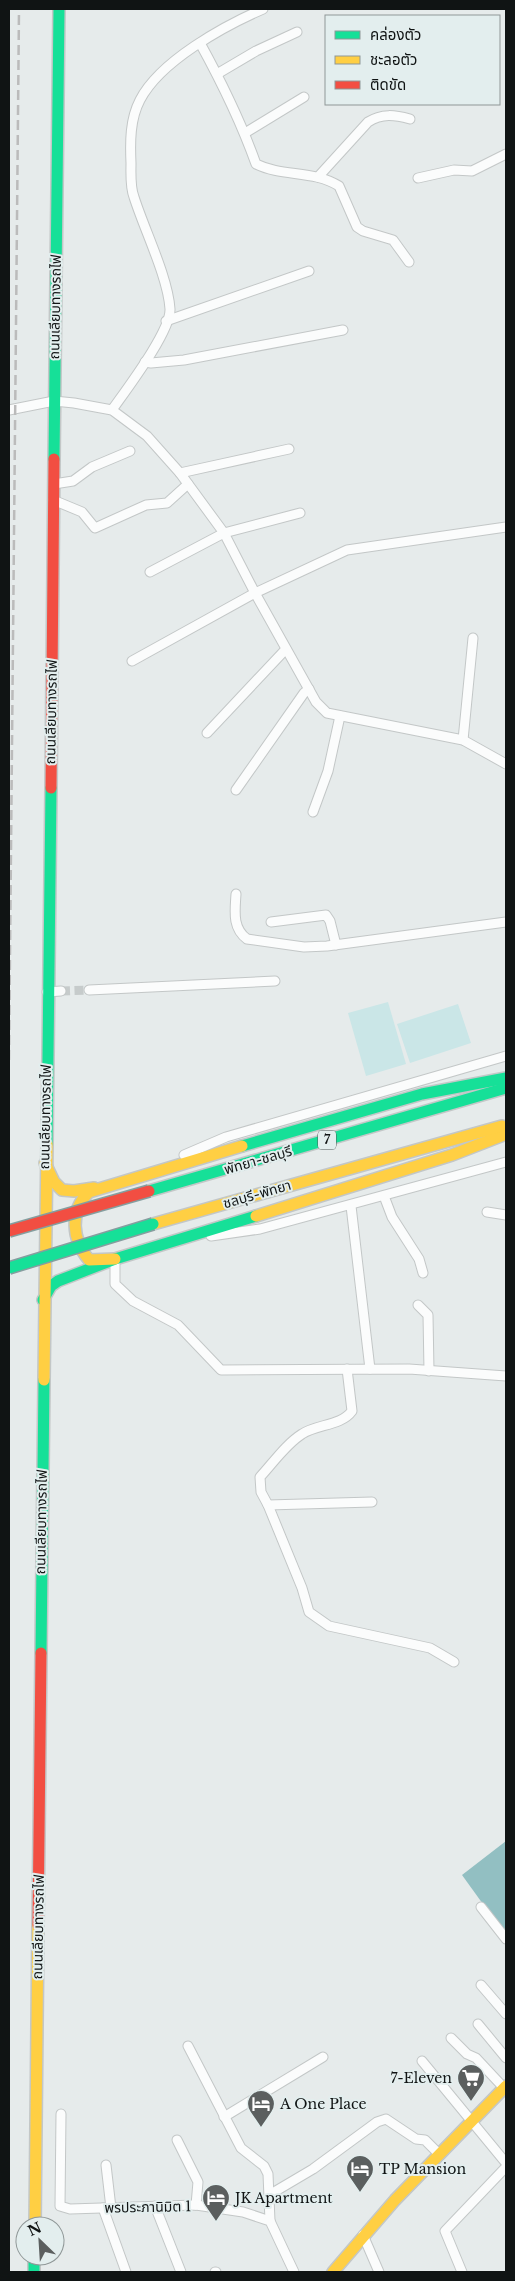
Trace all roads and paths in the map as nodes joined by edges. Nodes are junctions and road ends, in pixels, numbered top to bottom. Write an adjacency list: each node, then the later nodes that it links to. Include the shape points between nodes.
1 (59, 9): 17 (main road, ถนนเลียบทางรถไฟ)
2 (259, 10): 4 (street)
3 (297, 32): 5 (street)
4 (200, 43): 5 (street); 14 (street, via 161,71 140,100 132,124 133,194 164,282 170,310)
5 (217, 74): 8 (street)
6 (304, 97): 8 (street)
7 (410, 119): 10 (street, via 384,115 375,117)
8 (245, 133): 10 (street, via 256,164)
9 (506, 154): 11 (street, via 472,171 454,170)
10 (318, 177): 12 (street, via 339,186 356,227 393,240)
11 (418, 178)
12 (409, 262)
13 (309, 271): 14 (street)
14 (166, 321): 16 (street)
15 (343, 330): 16 (street, via 184,360)
16 (145, 362): 19 (street)
17 (54, 401): 18 (street); 19 (street); 23 (main road, ถนนเลียบทางรถไฟ)
18 (9, 410)
19 (112, 410): 22 (street, via 147,436)
20 (289, 449): 22 (street)
21 (130, 451): 23 (street, via 92,467 73,482)
22 (180, 473): 24 (street)
23 (54, 484): 25 (main road, ถนนเลียบทางรถไฟ)
24 (188, 484): 25 (street, via 167,503 146,505 95,528 82,512); 28 (street)
25 (53, 500): 48 (main road, ถนนเลียบทางรถไฟ)
26 (300, 513): 28 (street)
27 (506, 526): 30 (street, via 347,550)
28 (224, 533): 29 (street); 30 (street)
29 (150, 572)
30 (255, 593): 32 (street); 33 (street)
31 (473, 638): 37 (street)
32 (286, 649): 34 (street); 36 (street)
33 (132, 661)
34 (309, 688): 35 (street, via 327,714); 39 (street)
35 (340, 716): 37 (street); 40 (street, via 328,771)
36 (207, 733)
37 (463, 740): 38 (street)
38 (506, 764)
39 (236, 790)
40 (313, 812)
41 (236, 894): 44 (street, via 236,924 240,934 247,938 304,947)
42 (271, 922): 44 (street, via 326,915)
43 (506, 922): 44 (street)
44 (336, 945)
45 (275, 981): 46 (street)
46 (89, 990)
47 (61, 991): 48 (street)
48 (47, 992): 55 (main road, ถนนเลียบทางรถไฟ)
49 (506, 1056): 56 (street, via 226,1137)
50 (506, 1078): 56 (main road, via 422,1094)
51 (506, 1088): 62 (main road, พัทยา-ชลบุรี / 7, bridge)
52 (506, 1125): 65 (main road, ชลบุรี-พัทยา, bridge)
53 (506, 1134): 63 (main road, via 425,1163)
54 (506, 1162): 58 (street)
55 (45, 1163): 57 (main road, via 55,1186 63,1191); 67 (main road, ถนนเลียบทางรถไฟ)
56 (136, 1177): 57 (main road)
57 (104, 1186): 64 (main road, via 89,1192 79,1201 76,1236 89,1260)
58 (384, 1196): 59 (street); 66 (street, via 392,1217 419,1259)
59 (351, 1206): 63 (street, via 260,1229); 70 (street)
60 (487, 1212): 61 (street)
61 (506, 1215)
62 (9, 1231)
63 (169, 1242): 64 (main road)
64 (115, 1259): 67 (main road, via 58,1281); 69 (street, via 114,1284 133,1301 178,1325 221,1370)
65 (9, 1268)
66 (423, 1273)
67 (43, 1300): 98 (main road, ถนนเลียบทางรถไฟ)
68 (418, 1305): 71 (street, via 428,1315)
69 (347, 1369): 70 (street); 74 (street, via 352,1412 345,1418 302,1434 260,1477 261,1492)
70 (370, 1369): 71 (street)
71 (429, 1371): 72 (street)
72 (506, 1376)
73 (372, 1502): 74 (street)
74 (268, 1505): 75 (street, via 309,1612 315,1618 329,1626 430,1648)
75 (454, 1662)
76 (481, 1907): 77 (street)
77 (506, 1940)
78 (482, 1985): 79 (street)
79 (506, 2014)
80 (478, 2024): 84 (street)
81 (451, 2038): 86 (street)
82 (188, 2046): 88 (street)
83 (323, 2057): 88 (street)
84 (506, 2058)
85 (422, 2061): 89 (street)
86 (505, 2087): 89 (main road)
87 (61, 2114): 97 (street, พรประภานิมิต 1, via 60,2206 70,2209)
88 (224, 2117): 94 (street, via 241,2148 264,2166 268,2174)
89 (472, 2121): 91 (main road); 93 (street)
90 (177, 2140): 95 (street, via 198,2182)
91 (438, 2154): 94 (street, via 425,2140 416,2139 386,2119); 100 (main road)
92 (106, 2165): 97 (street)
93 (506, 2165): 106 (street, via 445,2231)
94 (269, 2195): 99 (street)
95 (196, 2205): 96 (street, พรประภานิมิต 1); 99 (street, พรประภานิมิต 1, via 243,2212)
96 (155, 2206): 97 (street, พรประภานิมิต 1); 102 (street)
97 (107, 2208): 101 (street)
98 (35, 2216)
99 (270, 2221): 103 (street)
100 (363, 2235): 104 (main road); 105 (street)
101 (126, 2272)
102 (181, 2272)
103 (294, 2272)
104 (333, 2272)
105 (380, 2272)
106 (462, 2272)

